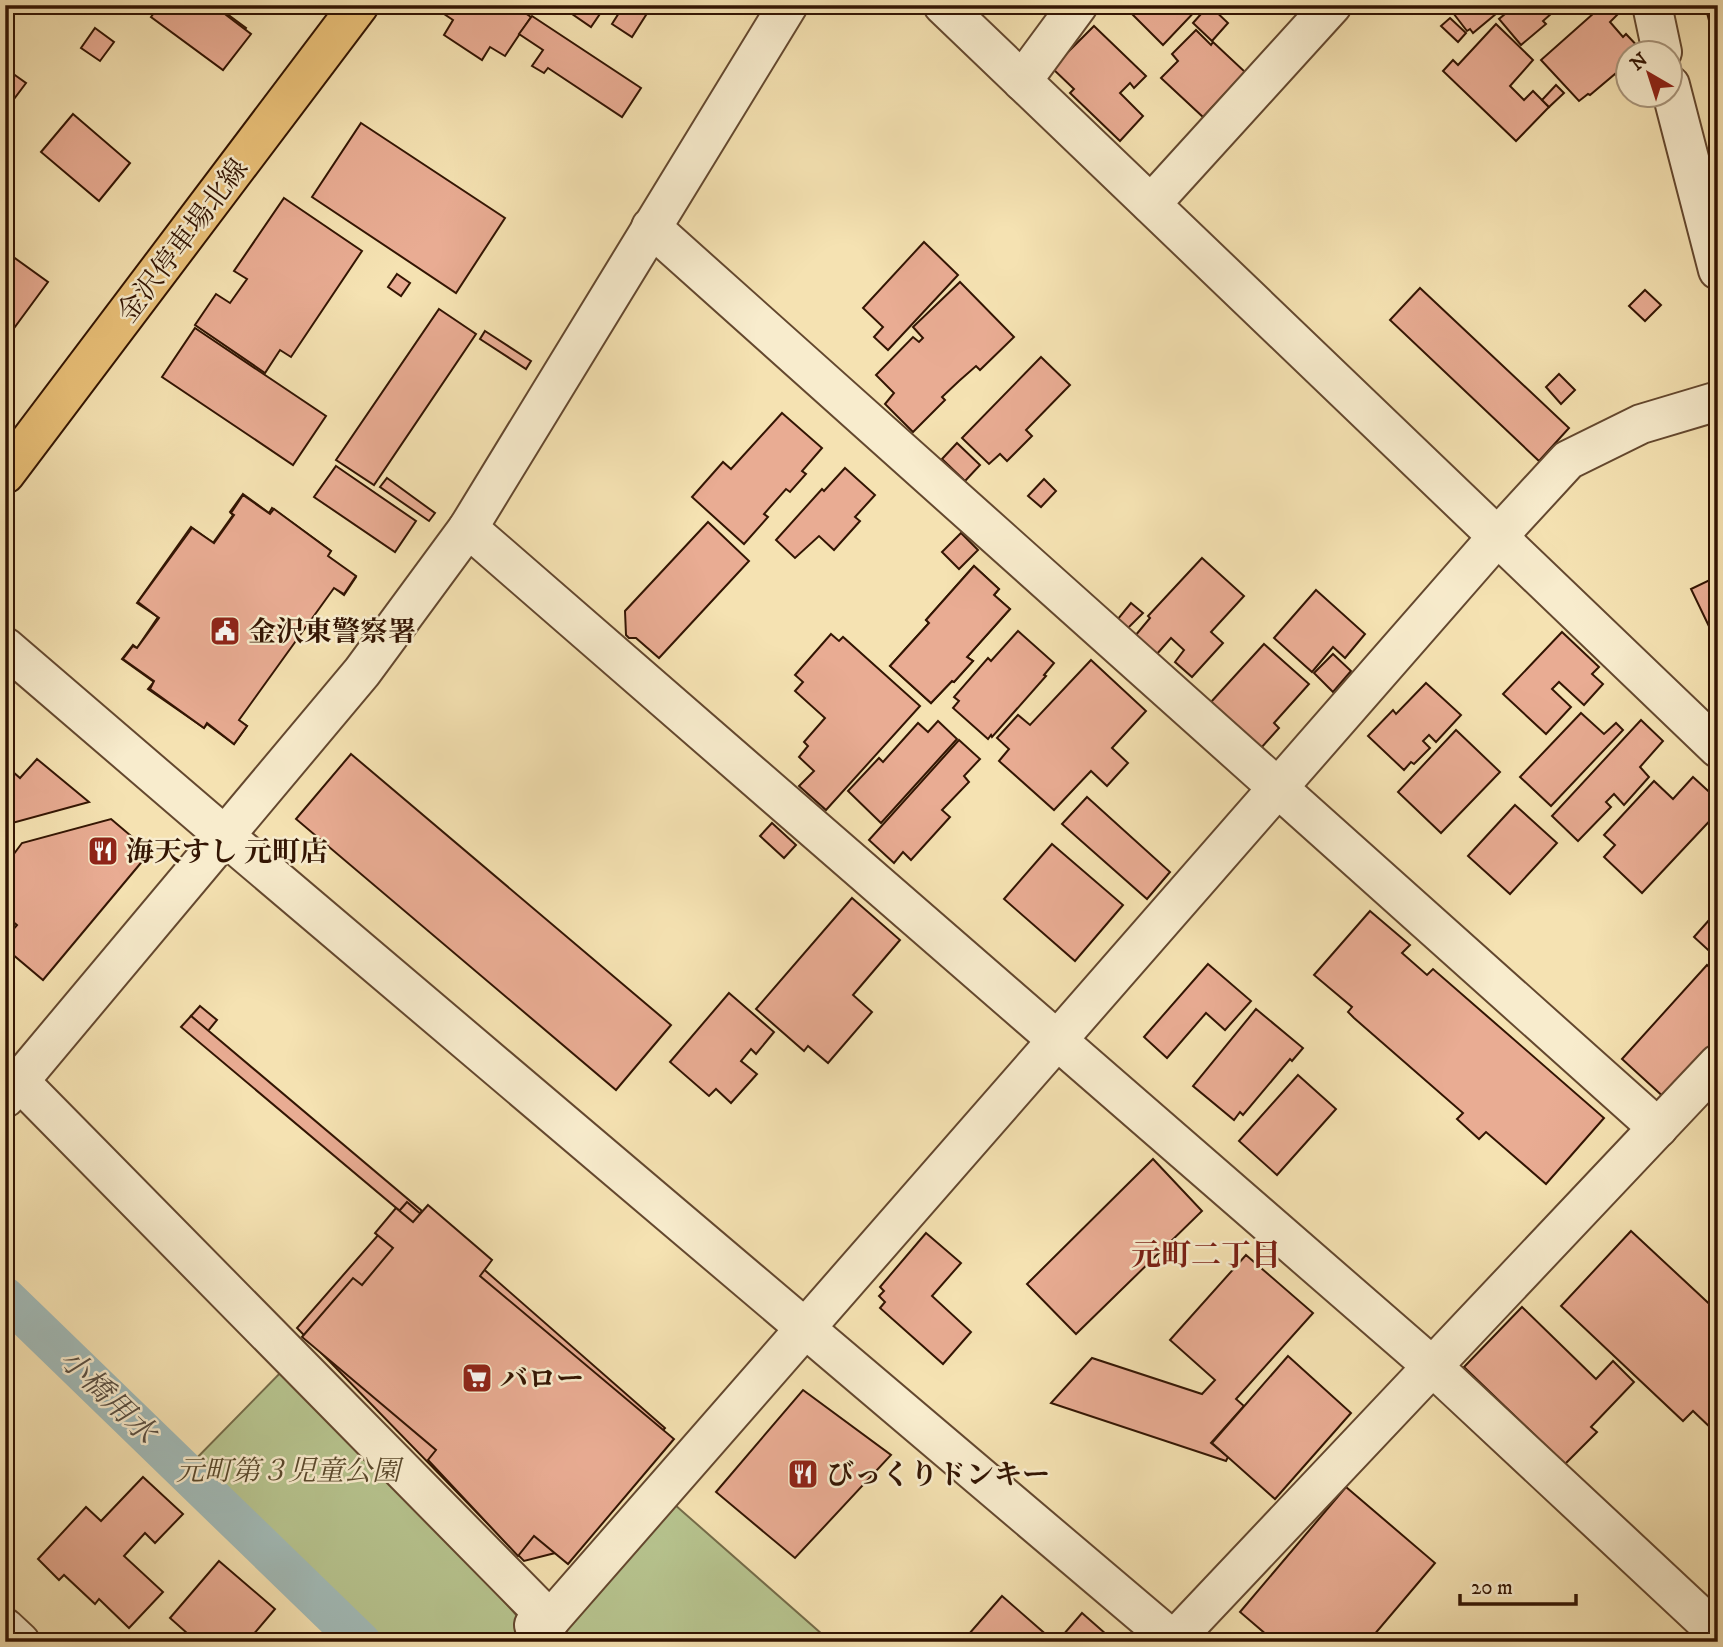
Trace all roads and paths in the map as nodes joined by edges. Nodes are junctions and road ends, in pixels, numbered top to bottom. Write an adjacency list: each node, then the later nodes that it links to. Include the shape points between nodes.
1 (359, 5): 14 (main road, 金沢停車場北線)
2 (788, 5): 11 (street)
3 (943, 5): 8 (street)
4 (1078, 5): 8 (street)
5 (1332, 5): 10 (street)
6 (1652, 5): 7 (street)
7 (1659, 38)
8 (1022, 81): 10 (street)
9 (1677, 108): 12 (street)
10 (1151, 204): 16 (street)
11 (651, 227): 15 (street); 19 (street)
12 (1718, 270)
13 (1718, 401): 16 (street, via 1641,424 1568,460)
14 (5, 474)
15 (468, 528): 20 (street, via 362,672); 21 (street)
16 (1498, 536): 18 (street); 19 (street)
17 (5, 647): 20 (street)
18 (1718, 748)
19 (1277, 788): 21 (street); 24 (street)
20 (225, 836): 23 (street); 25 (street)
21 (1056, 1039): 25 (street); 26 (street)
22 (1711, 1087): 24 (street)
23 (13, 1090): 28 (street)
24 (1658, 1128): 26 (street)
25 (805, 1326): 28 (street); 30 (street)
26 (1432, 1366): 29 (street); 30 (street)
27 (5, 1628): 31 (street)
28 (545, 1631)
29 (1718, 1633)
30 (1173, 1641)
31 (20, 1642)

